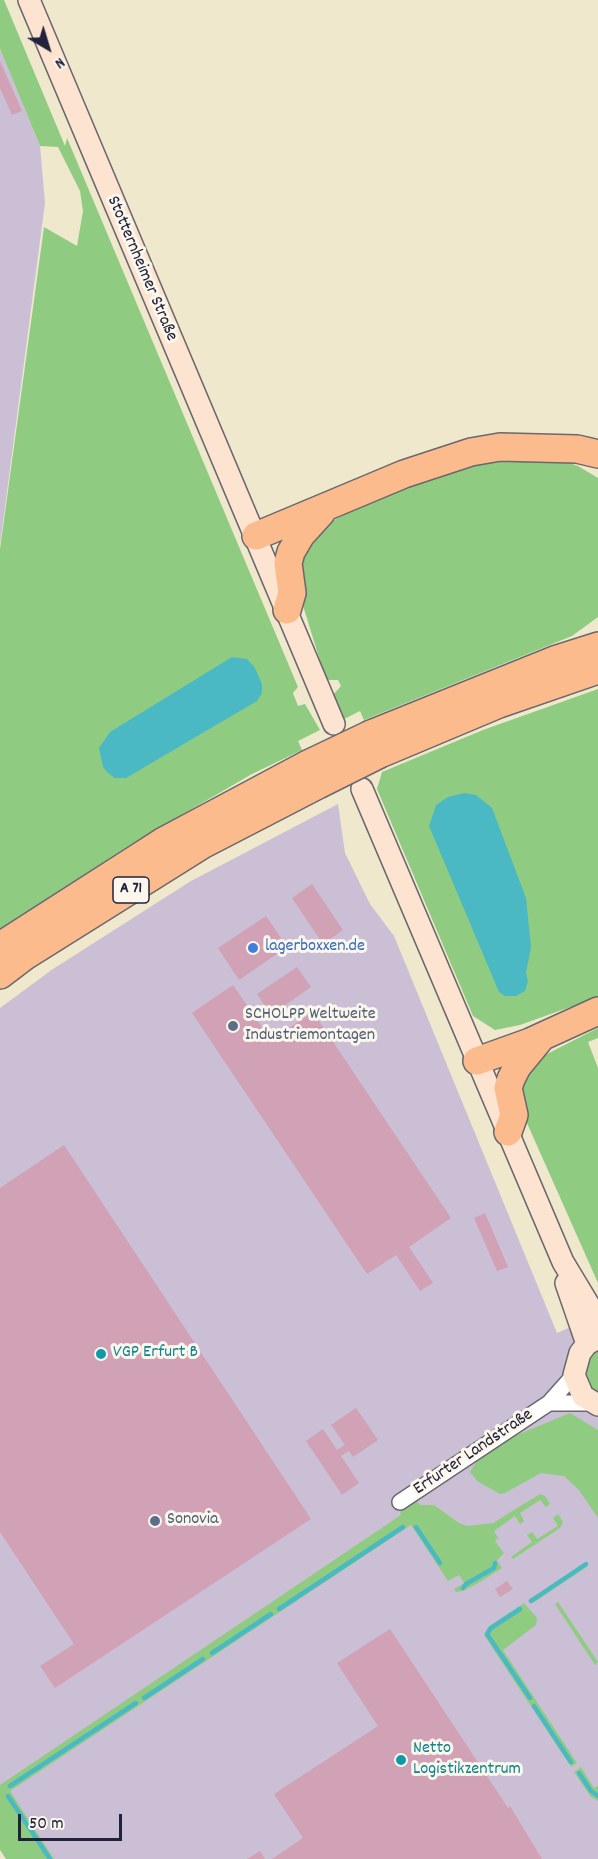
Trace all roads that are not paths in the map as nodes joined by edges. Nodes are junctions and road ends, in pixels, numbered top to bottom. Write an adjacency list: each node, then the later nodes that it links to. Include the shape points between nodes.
1 (29, 0): 6 (main road, Stotternheimer Straße)
2 (553, 448): 3 (highway); 4 (highway); 5 (highway, via 500,447 444,460)
3 (598, 454)
4 (598, 469)
5 (323, 510): 6 (highway); 7 (highway, via 291,552 288,578 292,593)
6 (256, 536): 7 (main road, Stotternheimer Straße)
7 (287, 610): 12 (main road, Stotternheimer Straße)
8 (598, 625): 10 (highway)
9 (598, 646): 10 (highway, A 71)
10 (557, 659): 13 (highway, A 71)
11 (598, 670): 13 (highway, A 71)
12 (334, 724)
13 (376, 744): 14 (highway, A 71, bridge)
14 (313, 774): 16 (highway, A 71, via 171,836); 17 (highway, A 71)
15 (362, 789): 20 (main road)
16 (0, 946)
17 (0, 975)
18 (598, 1011): 19 (highway)
19 (543, 1036): 20 (highway); 21 (highway, via 511,1079 508,1088 514,1115)
20 (477, 1061): 21 (main road)
21 (508, 1132): 22 (main road)
22 (562, 1262): 23 (main road); 24 (main road, via 567,1290)
23 (598, 1320)
24 (592, 1341): 25 (main road, via 575,1364)
25 (574, 1375): 26 (street, Erfurter Landstraße); 27 (main road, via 577,1386)
26 (549, 1403): 27 (street, Erfurter Landstraße); 28 (street, Erfurter Landstraße)
27 (595, 1404)
28 (400, 1503)

